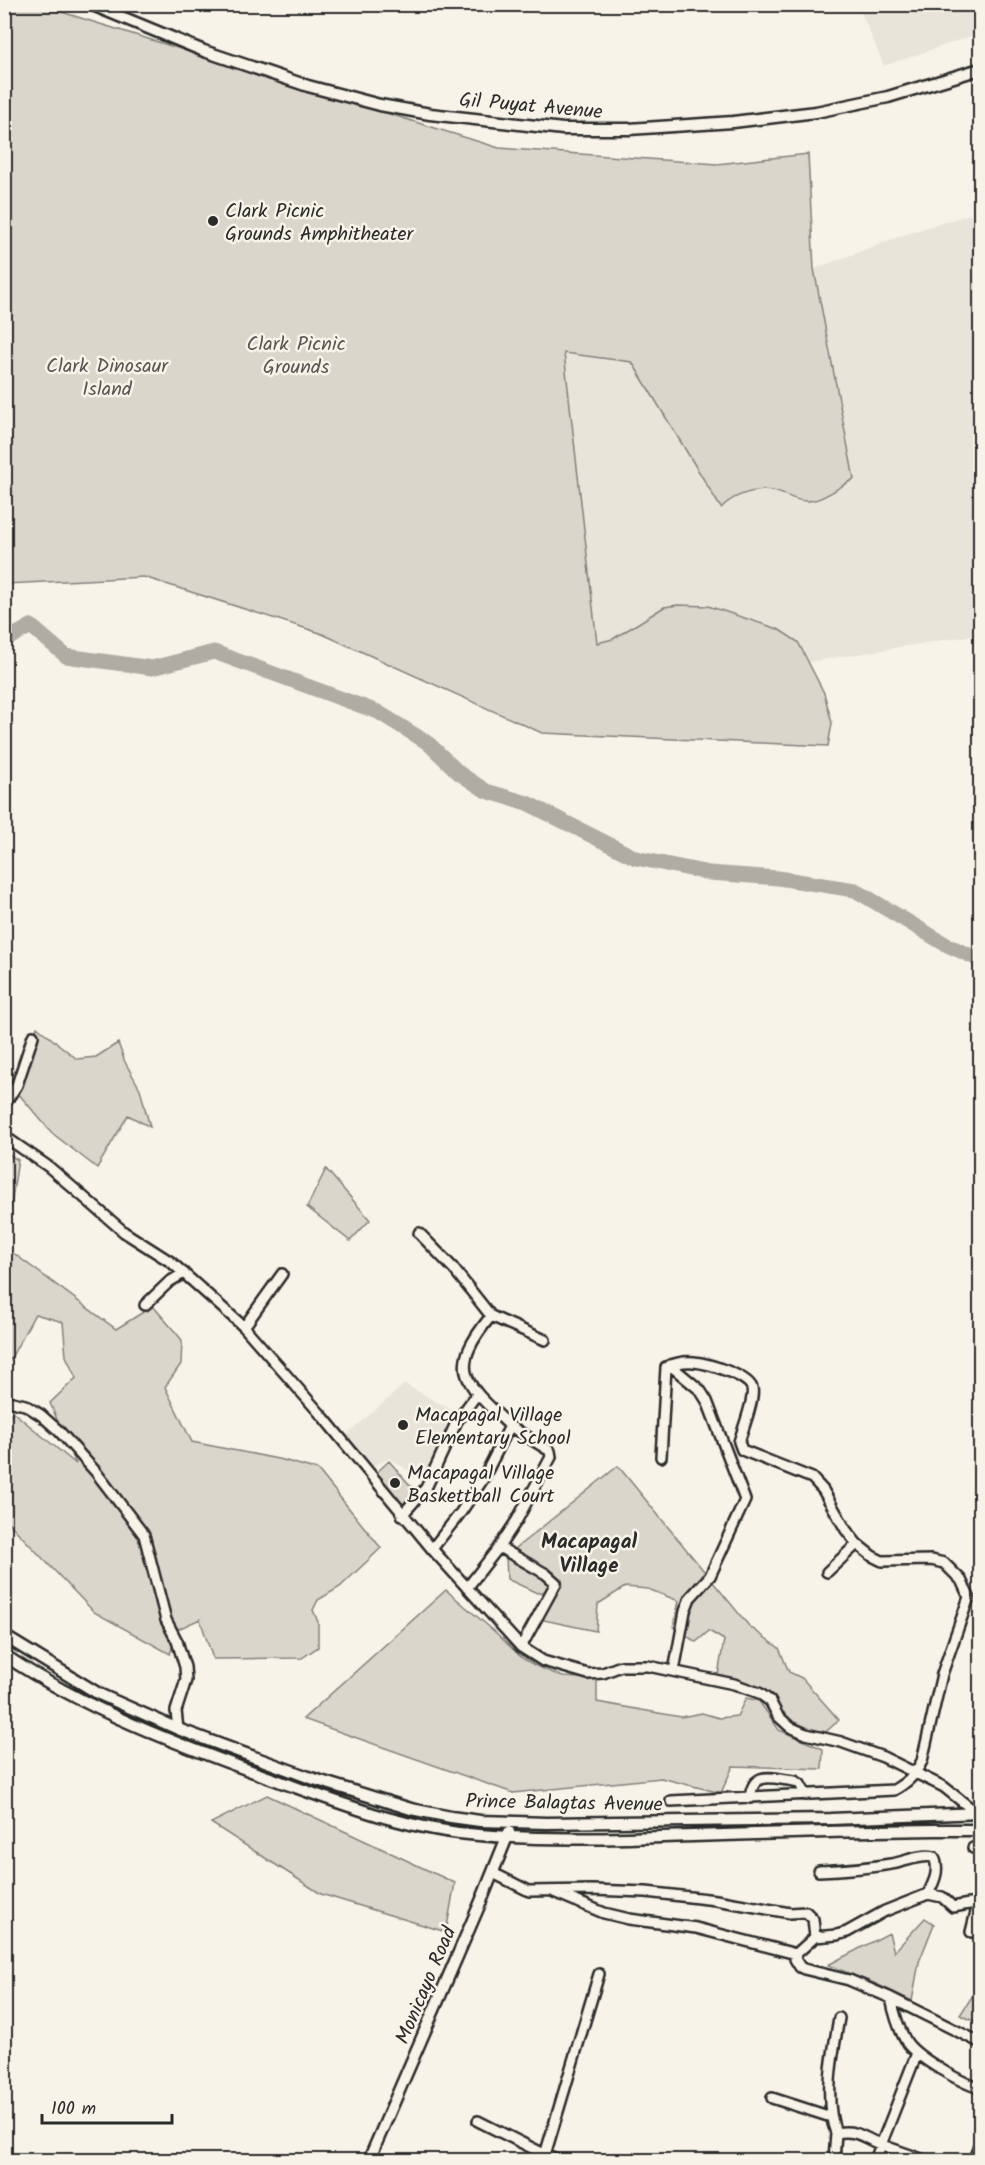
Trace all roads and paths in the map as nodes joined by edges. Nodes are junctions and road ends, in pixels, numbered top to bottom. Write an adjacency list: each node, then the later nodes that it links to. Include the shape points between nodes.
1 (90, 4): 2 (main road, Gil Puyat Avenue, via 204,51 308,86 380,105 563,129 629,129 816,112 888,97)
2 (981, 69)
3 (33, 1036): 4 (street, via 16,1085)
4 (4, 1105)
5 (4, 1136): 7 (street, via 49,1167 124,1232)
6 (419, 1233): 10 (street)
7 (184, 1272): 9 (street); 11 (street)
8 (282, 1274): 11 (street)
9 (144, 1305)
10 (491, 1316): 12 (street); 14 (street, via 465,1361 465,1373)
11 (244, 1327): 18 (street)
12 (545, 1340)
13 (670, 1365): 17 (street, via 665,1370); 19 (street, via 706,1364 748,1383 752,1398 739,1443 742,1450 812,1478); 27 (street, via 707,1401 745,1500 710,1576 690,1598)
14 (477, 1394): 16 (street); 18 (street, via 451,1432 426,1488)
15 (4, 1400): 28 (street, via 25,1405 59,1431 144,1535 166,1620 185,1667 186,1680 176,1711)
16 (510, 1426): 20 (street, via 551,1453); 21 (street, via 483,1479)
17 (661, 1457)
18 (402, 1515): 21 (street)
19 (857, 1544): 22 (street); 29 (street, via 882,1561 944,1563 961,1580 969,1597 942,1674)
20 (499, 1547): 23 (street); 25 (street, via 556,1583)
21 (432, 1549): 23 (street)
22 (828, 1572)
23 (468, 1588): 25 (street)
24 (4, 1636): 28 (main road, Prince Balagtas Avenue, via 99,1694)
25 (521, 1647): 27 (street, via 543,1661 588,1674 621,1666)
26 (4, 1655): 36 (main road, Prince Balagtas Avenue, via 59,1689 139,1728 307,1791 410,1824 449,1832)
27 (674, 1671): 29 (street, via 759,1693 770,1701 778,1716 798,1731 856,1747)
28 (177, 1729): 34 (main road, Prince Balagtas Avenue, via 311,1778 411,1809)
29 (916, 1773): 30 (street, via 894,1790); 33 (street)
30 (806, 1795): 31 (street); 31 (street, via 795,1781 762,1778 755,1781)
31 (750, 1798): 32 (street)
32 (671, 1801)
33 (980, 1813): 34 (main road, Prince Balagtas Avenue)
34 (512, 1823): 36 (main road, Monicayo Road)
35 (981, 1830): 36 (main road, Prince Balagtas Avenue, via 610,1838)
36 (507, 1836): 38 (main road, Monicayo Road)
37 (819, 1871): 40 (street, via 853,1870 926,1855 934,1857 937,1863)
38 (493, 1873): 39 (street, via 529,1891); 58 (main road, Monicayo Road)
39 (554, 1892): 43 (street, via 646,1892 806,1912 813,1919); 44 (street, via 616,1916 696,1928)
40 (928, 1894): 41 (street, via 942,1897 953,1907); 43 (street, via 847,1932)
41 (979, 1901): 42 (street)
42 (971, 1932)
43 (814, 1937): 44 (street)
44 (796, 1954): 46 (street, via 795,1959 804,1969 842,1978)
45 (599, 1974): 57 (street)
46 (891, 1998): 48 (street); 49 (street, via 895,2016)
47 (839, 2018): 52 (street, via 829,2082)
48 (979, 2042)
49 (917, 2053): 50 (street); 56 (street)
50 (981, 2088)
51 (772, 2098): 52 (street)
52 (831, 2117): 54 (street)
53 (478, 2121): 57 (street)
54 (836, 2133): 56 (street, via 859,2133); 60 (street)
55 (981, 2142): 63 (street)
56 (880, 2144): 61 (street); 62 (street)
57 (545, 2155): 59 (street)
58 (369, 2160)
59 (556, 2160)
60 (834, 2160)
61 (875, 2160)
62 (924, 2160)
63 (974, 2160)

